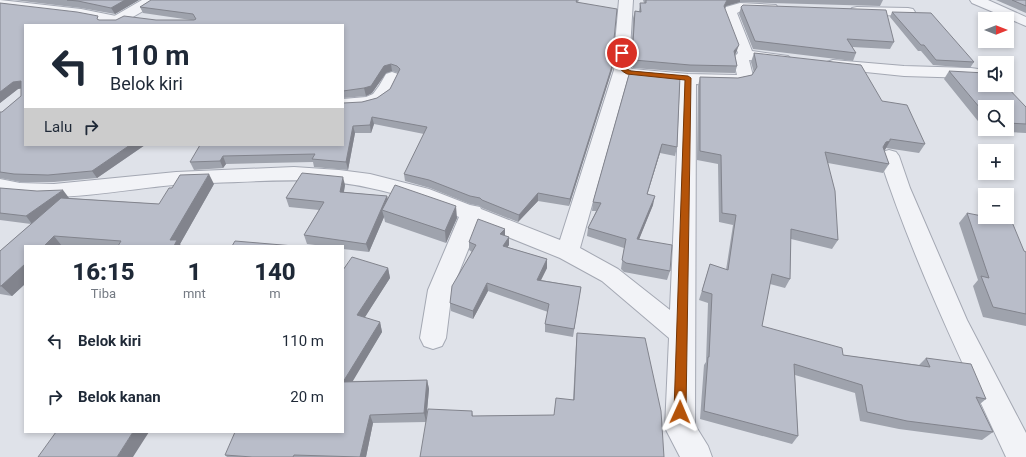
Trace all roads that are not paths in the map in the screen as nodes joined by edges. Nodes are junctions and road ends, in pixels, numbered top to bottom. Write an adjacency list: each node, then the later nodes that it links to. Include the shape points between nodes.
1 (152, 0): 9 (street)
2 (626, 0): 14 (street)
3 (977, 0): 10 (street)
4 (0, 3): 9 (street)
5 (788, 9): 11 (street, via 731,10)
6 (844, 10): 7 (street)
7 (908, 12)
8 (146, 19): 9 (street)
9 (116, 20)
10 (1026, 22)
11 (746, 55): 12 (street); 17 (street, via 742,58 745,76 743,79)
12 (798, 61)
13 (820, 64): 15 (street, via 851,68)
14 (622, 70): 17 (street, via 629,73); 22 (street)
15 (978, 74)
16 (392, 77): 18 (street, via 386,91 380,97 366,102)
17 (688, 78): 23 (street)
18 (344, 104)
19 (889, 156): 26 (street, via 955,321)
20 (0, 186): 21 (street, via 20,190 54,191 176,178 294,173 370,181 422,194)
21 (472, 212): 22 (street); 24 (street, via 440,290)
22 (568, 252): 23 (street, via 610,275)
23 (682, 334): 25 (street, via 680,428)
24 (433, 338)
25 (696, 457)
26 (1022, 457)

